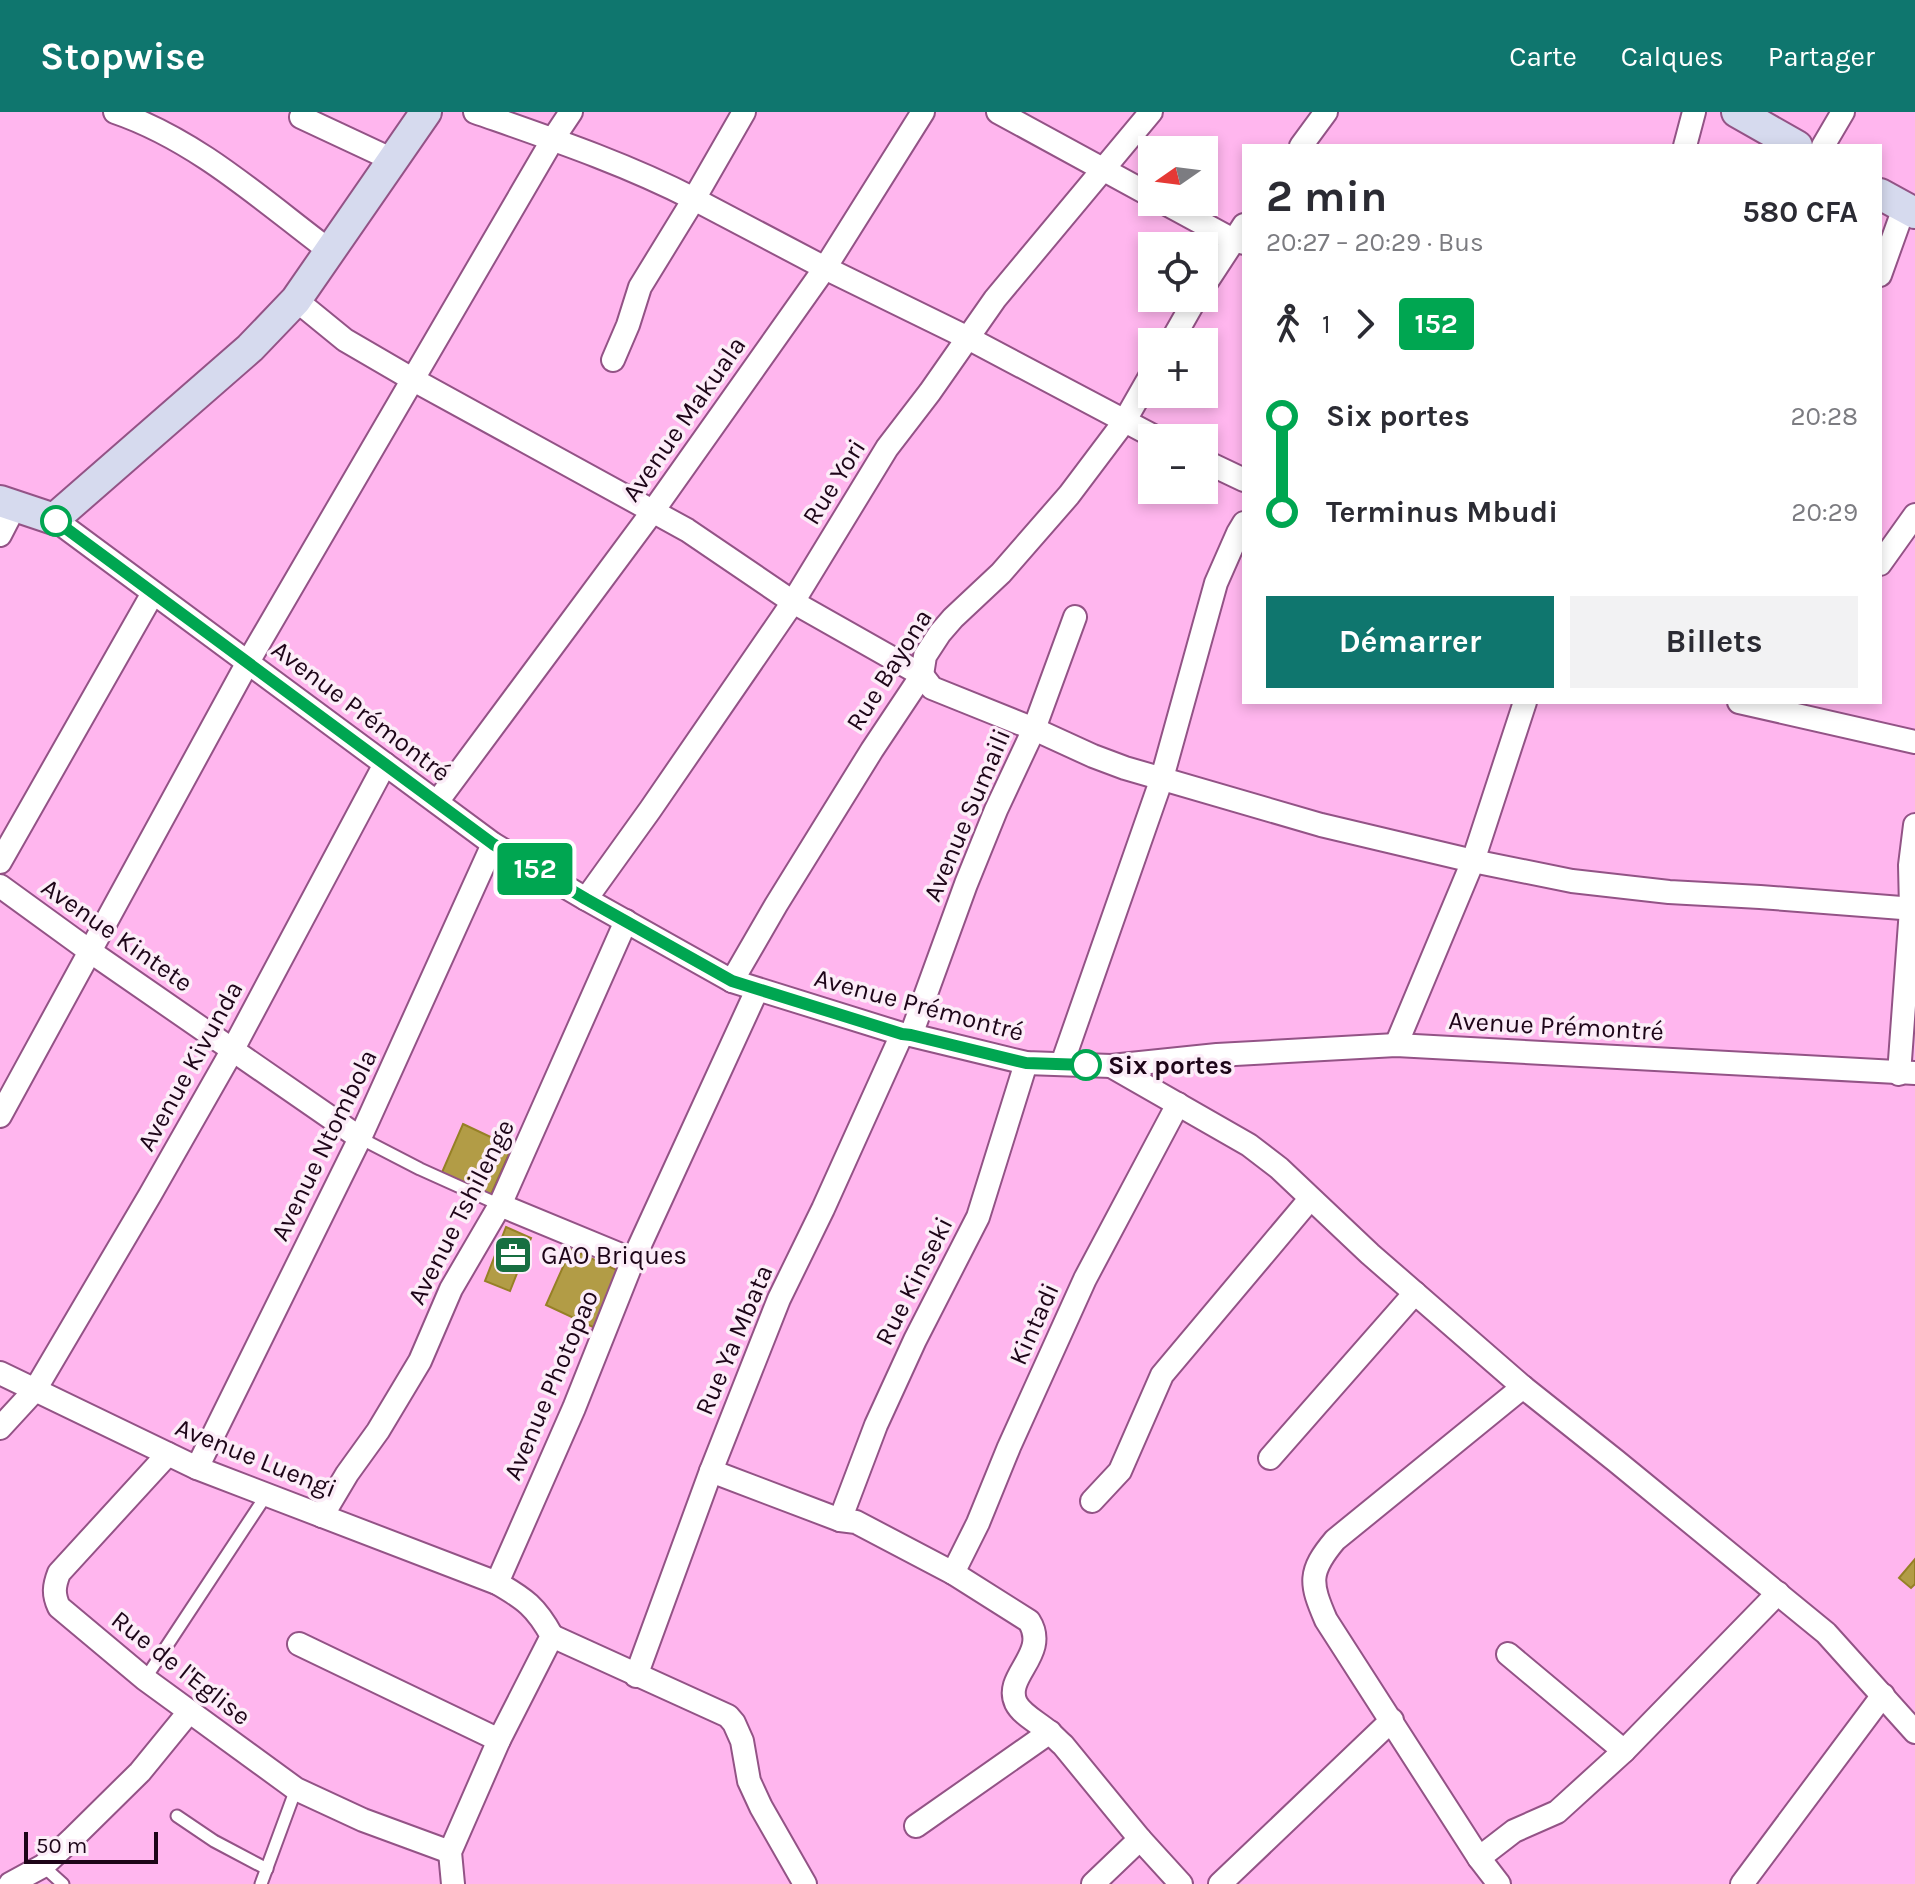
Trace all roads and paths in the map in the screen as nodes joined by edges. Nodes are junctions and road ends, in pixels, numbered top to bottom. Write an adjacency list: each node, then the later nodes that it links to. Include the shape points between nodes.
1 (115, 112): 26 (street, via 204,156)
2 (426, 112): 19 (street)
3 (475, 112): 14 (street)
4 (571, 112): 14 (street)
5 (744, 112): 22 (street)
6 (923, 112): 28 (street, Avenue Makuala)
7 (998, 112): 20 (street)
8 (1151, 112): 20 (street, Rue Yori)
9 (1326, 112): 15 (street)
10 (1694, 112): 16 (street)
11 (1737, 112): 17 (street)
12 (1843, 112): 18 (street)
13 (301, 117): 19 (street)
14 (553, 139): 22 (street); 33 (street)
15 (1302, 144)
16 (1686, 144)
17 (1793, 144)
18 (1824, 144)
19 (393, 160): 26 (street)
20 (1104, 169): 21 (street); 31 (street, Rue Yori)
21 (1138, 188)
22 (694, 199): 28 (street); 32 (street, via 640,287)
23 (1900, 205): 29 (street)
24 (1195, 216): 25 (street)
25 (1240, 236): 27 (street)
26 (330, 251): 30 (street)
27 (1218, 267)
28 (825, 268): 31 (street); 40 (street, Avenue Makuala)
29 (1882, 268)
30 (296, 300): 33 (street, via 345,340); 42 (street, via 250,348)
31 (968, 338): 35 (street); 47 (street, Rue Yori, via 887,448)
32 (613, 360)
33 (412, 379): 40 (street); 49 (street)
34 (1138, 398): 35 (street, Rue Bayona)
35 (1124, 422): 36 (street); 50 (street, Rue Bayona, via 1001,573 940,633 925,656)
36 (1138, 429)
37 (1218, 468): 38 (street)
38 (1242, 479)
39 (7, 504): 42 (street); 44 (street)
40 (653, 511): 47 (street); 58 (street, Avenue Makuala)
41 (1915, 515): 45 (street)
42 (54, 519): 46 (street, Avenue Prémontré)
43 (1242, 526): 57 (street, via 1216,583)
44 (0, 535)
45 (1882, 561)
46 (153, 593): 49 (street, Avenue Prémontré); 62 (street)
47 (793, 602): 50 (street); 64 (street, Rue Yori)
48 (1075, 617): 54 (street, Avenue Sumaili)
49 (248, 662): 56 (street, Avenue Prémontré); 67 (street)
50 (922, 675): 54 (street, via 942,693); 68 (street, Rue Bayona)
51 (1524, 704): 61 (street)
52 (1759, 704): 53 (street)
53 (1779, 706): 55 (street)
54 (1034, 729): 57 (street, via 1093,756); 70 (street, Avenue Sumaili)
55 (1915, 742)
56 (385, 764): 58 (street, Avenue Prémontré); 72 (street, Avenue Kivunda)
57 (1162, 778): 61 (street, via 1321,825); 74 (street)
58 (437, 802): 60 (street, Avenue Prémontré)
59 (1915, 825): 65 (street, via 1910,865)
60 (493, 844): 64 (street, Avenue Prémontré); 79 (street, Avenue Ntombola)
61 (1473, 861): 65 (street, via 1572,881 1669,892); 71 (street)
62 (0, 862)
63 (0, 886): 67 (street, Avenue Kintete)
64 (586, 899): 66 (street, Avenue Prémontré)
65 (1913, 909): 76 (street)
66 (626, 921): 68 (street, Avenue Prémontré); 81 (street, Avenue Tshilenge)
67 (91, 952): 72 (street, Avenue Kintete); 78 (street)
68 (732, 981): 69 (street, Avenue Prémontré)
69 (757, 990): 70 (street, Avenue Prémontré); 82 (street, Avenue Photopao)
70 (906, 1035): 73 (street, Avenue Prémontré); 91 (street, Rue Ya Mbata, via 779,1299)
71 (1396, 1045): 75 (street, Avenue Prémontré); 76 (street, Avenue Prémontré)
72 (232, 1051): 79 (street, Avenue Kintete); 86 (street, Avenue Kivunda)
73 (1026, 1063): 74 (street, Avenue Prémontré); 95 (street, Rue Kinseki, via 978,1217 876,1425)
74 (1062, 1064): 75 (street, Avenue Prémontré)
75 (1111, 1066): 77 (street)
76 (1907, 1074)
77 (1178, 1104): 80 (street, via 1249,1145); 96 (street, Kintadi, via 1085,1279)
78 (0, 1116)
79 (360, 1138): 81 (lane); 90 (street, Avenue Ntombola)
80 (1310, 1199): 83 (street); 93 (street, via 1162,1375 1120,1471)
81 (500, 1205): 82 (street); 94 (street, Avenue Tshilenge, via 451,1289 420,1361)
82 (633, 1260): 97 (street, Avenue Photopao)
83 (1415, 1293): 85 (street); 89 (street)
84 (0, 1373): 86 (street, Avenue Luengi)
85 (1523, 1387): 98 (street); 106 (street, via 1335,1540 1319,1560 1313,1580 1326,1620)
86 (35, 1390): 87 (street, Avenue Kivunda); 88 (street, Avenue Luengi)
87 (0, 1428)
88 (168, 1454): 90 (street, Avenue Luengi); 103 (street, Rue de l'Eglise, via 59,1573 55,1584 59,1607)
89 (1270, 1458)
90 (197, 1468): 92 (street, Avenue Luengi)
91 (711, 1471): 95 (street); 102 (street, Rue Ya Mbata)
92 (267, 1494): 94 (street, Avenue Luengi); 103 (lane)
93 (1092, 1501)
94 (322, 1516): 97 (street, Avenue Luengi)
95 (840, 1520): 96 (street, via 856,1522)
96 (953, 1573): 107 (street, via 1032,1625 1035,1643 1016,1682 1014,1699)
97 (497, 1583): 99 (street, Avenue Luengi, via 524,1598)
98 (1778, 1593): 104 (street, via 1826,1633); 110 (street)
99 (552, 1636): 102 (street); 109 (street)
100 (299, 1644): 109 (street)
101 (1508, 1654): 110 (street)
102 (636, 1676): 123 (street, via 715,1709 734,1723 749,1781)
103 (145, 1679): 105 (street, Rue de l'Eglise)
104 (1883, 1695): 108 (street); 128 (street)
105 (189, 1712): 111 (street, Rue de l'Eglise); 117 (street, via 140,1772)
106 (1392, 1720): 116 (street); 126 (street)
107 (1050, 1732): 113 (street); 114 (street)
108 (1915, 1732)
109 (499, 1740): 115 (street)
110 (1624, 1751): 116 (street, via 1557,1812 1514,1831)
111 (296, 1789): 115 (street, Rue de l'Eglise); 118 (lane)
112 (177, 1816): 118 (lane)
113 (916, 1826)
114 (1140, 1839): 124 (street); 125 (street)
115 (450, 1852): 122 (street)
116 (1479, 1858): 127 (street)
117 (43, 1866): 119 (street); 120 (lane)
118 (267, 1869): 121 (lane)
119 (10, 1884)
120 (63, 1884)
121 (261, 1884)
122 (453, 1884)
123 (805, 1884)
124 (1093, 1884)
125 (1181, 1884)
126 (1220, 1884)
127 (1499, 1884)
128 (1742, 1884)

